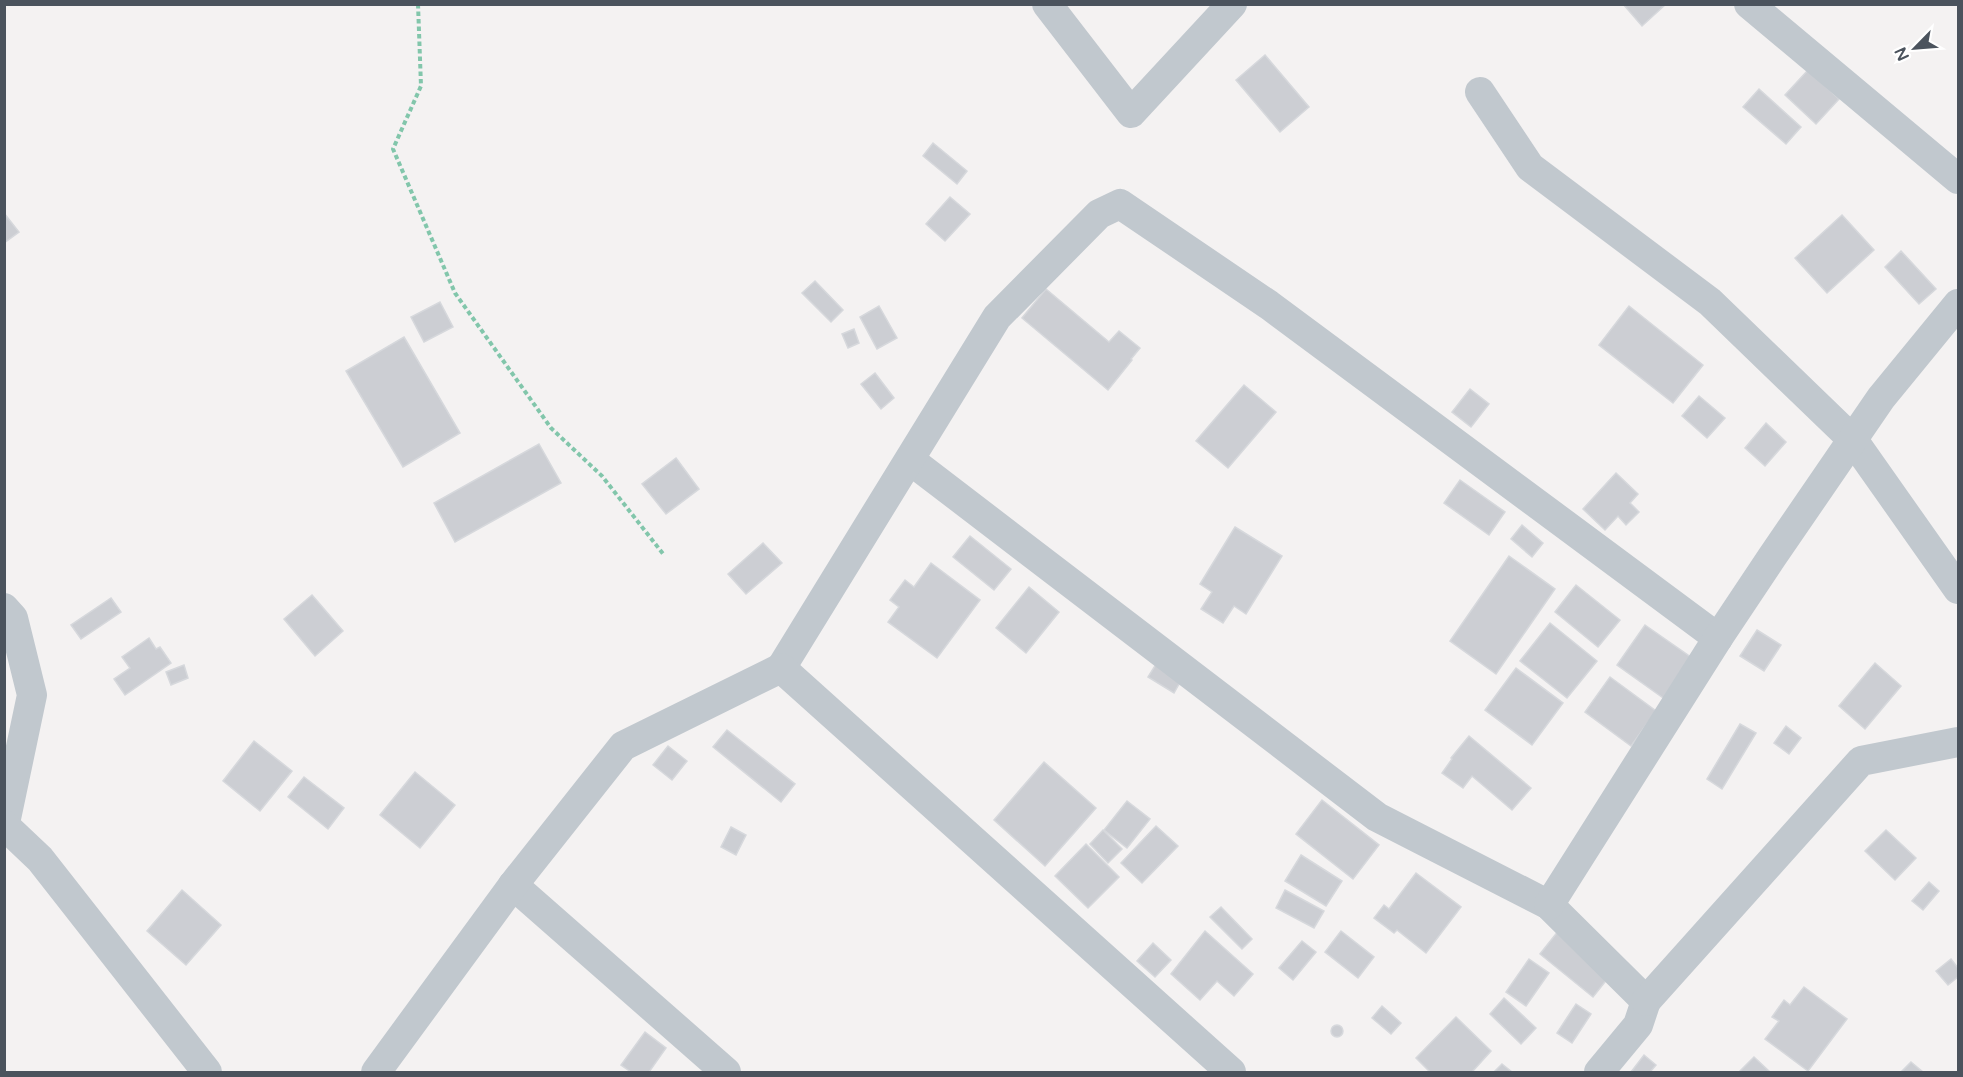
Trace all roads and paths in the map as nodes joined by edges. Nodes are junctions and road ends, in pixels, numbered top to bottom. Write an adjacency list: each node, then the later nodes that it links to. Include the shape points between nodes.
1 (418, 4): 10 (path, via 421,86 393,148 455,293 552,428 602,476)
2 (1047, 4): 3 (street, via 1131,113)
3 (1232, 4)
4 (1749, 4): 6 (street)
5 (1480, 92): 8 (street, via 1530,167 1710,302)
6 (1959, 179)
7 (1959, 304): 8 (street, via 1881,398)
8 (1853, 440): 11 (street); 13 (street)
9 (910, 460): 13 (street, via 997,317 1099,214 1120,204 1269,305); 14 (street); 18 (street, via 1377,818)
10 (664, 555)
11 (1959, 589)
12 (4, 608): 16 (street, via 13,618 32,695)
13 (1718, 638): 18 (street)
14 (781, 668): 17 (street, via 623,746); 23 (street)
15 (1959, 742): 19 (street, via 1861,761)
16 (5, 826): 20 (street, via 40,859)
17 (513, 885): 21 (street); 22 (street)
18 (1549, 905): 19 (street)
19 (1646, 1001): 24 (street, via 1638,1025)
20 (203, 1071)
21 (376, 1072)
22 (726, 1072)
23 (1231, 1072)
24 (1599, 1072)

